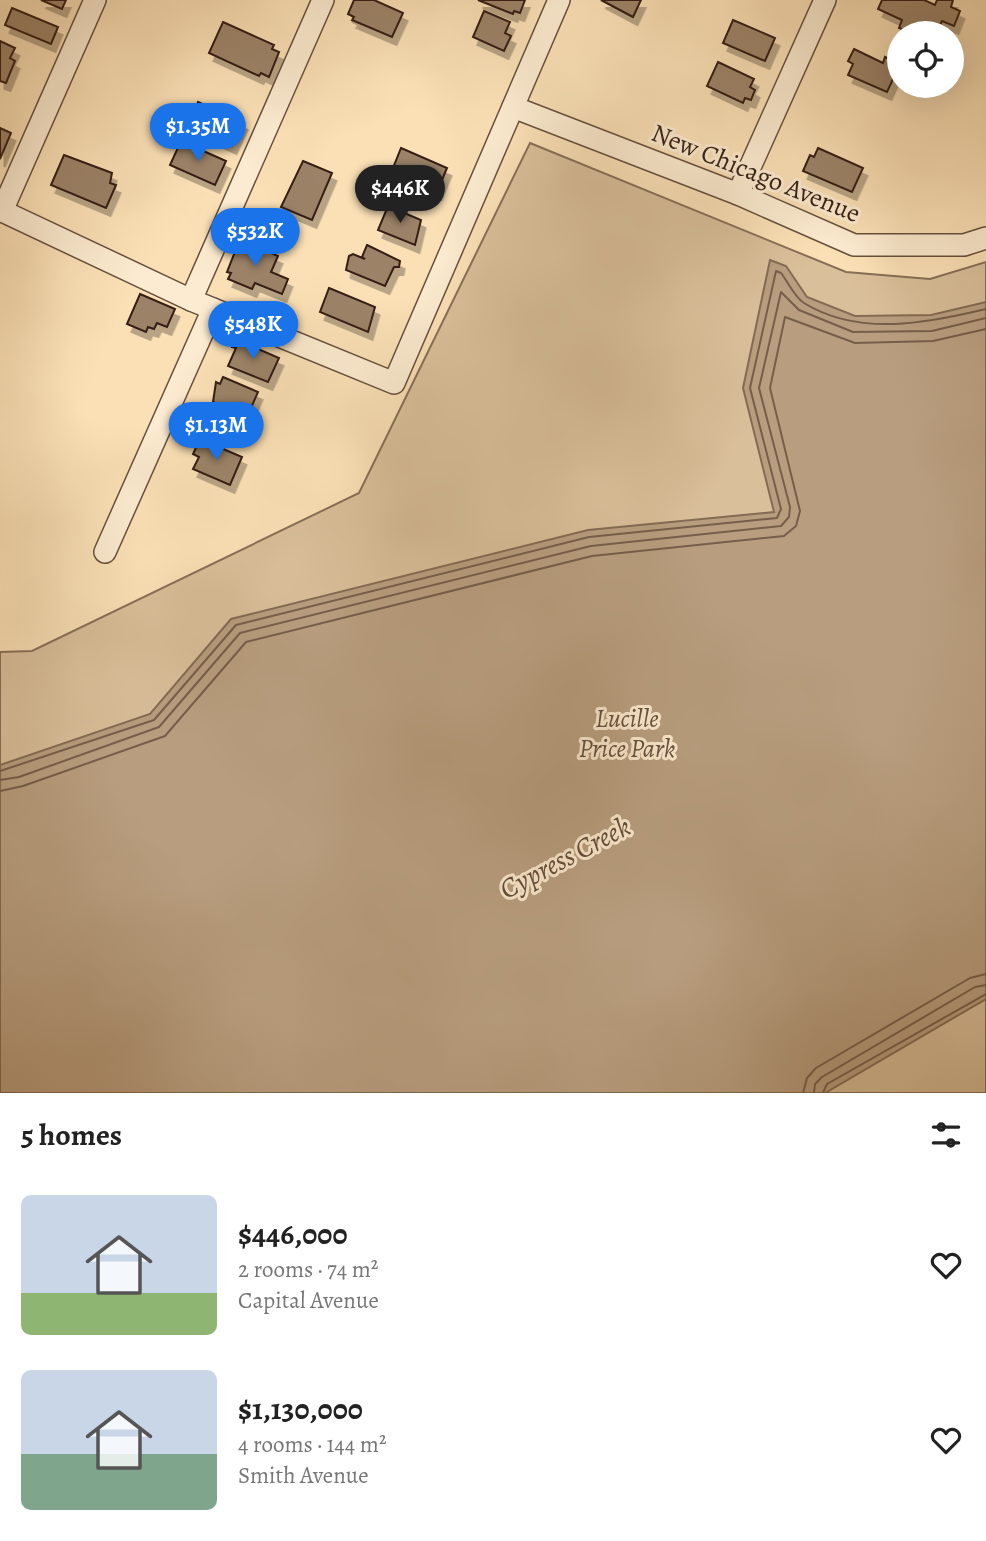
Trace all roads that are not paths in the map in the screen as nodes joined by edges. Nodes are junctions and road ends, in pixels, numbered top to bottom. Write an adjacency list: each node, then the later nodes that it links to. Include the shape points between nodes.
1 (94, 0): 7 (street)
2 (323, 0): 9 (street)
3 (559, 0): 5 (street)
4 (825, 0): 6 (street)
5 (513, 107): 6 (street, New Chicago Avenue); 10 (street, via 394,383)
6 (738, 194): 8 (street, New Chicago Avenue, via 854,245 964,245)
7 (1, 211): 9 (street)
8 (986, 238)
9 (191, 300): 10 (street)
10 (213, 309): 11 (street)
11 (105, 552)

